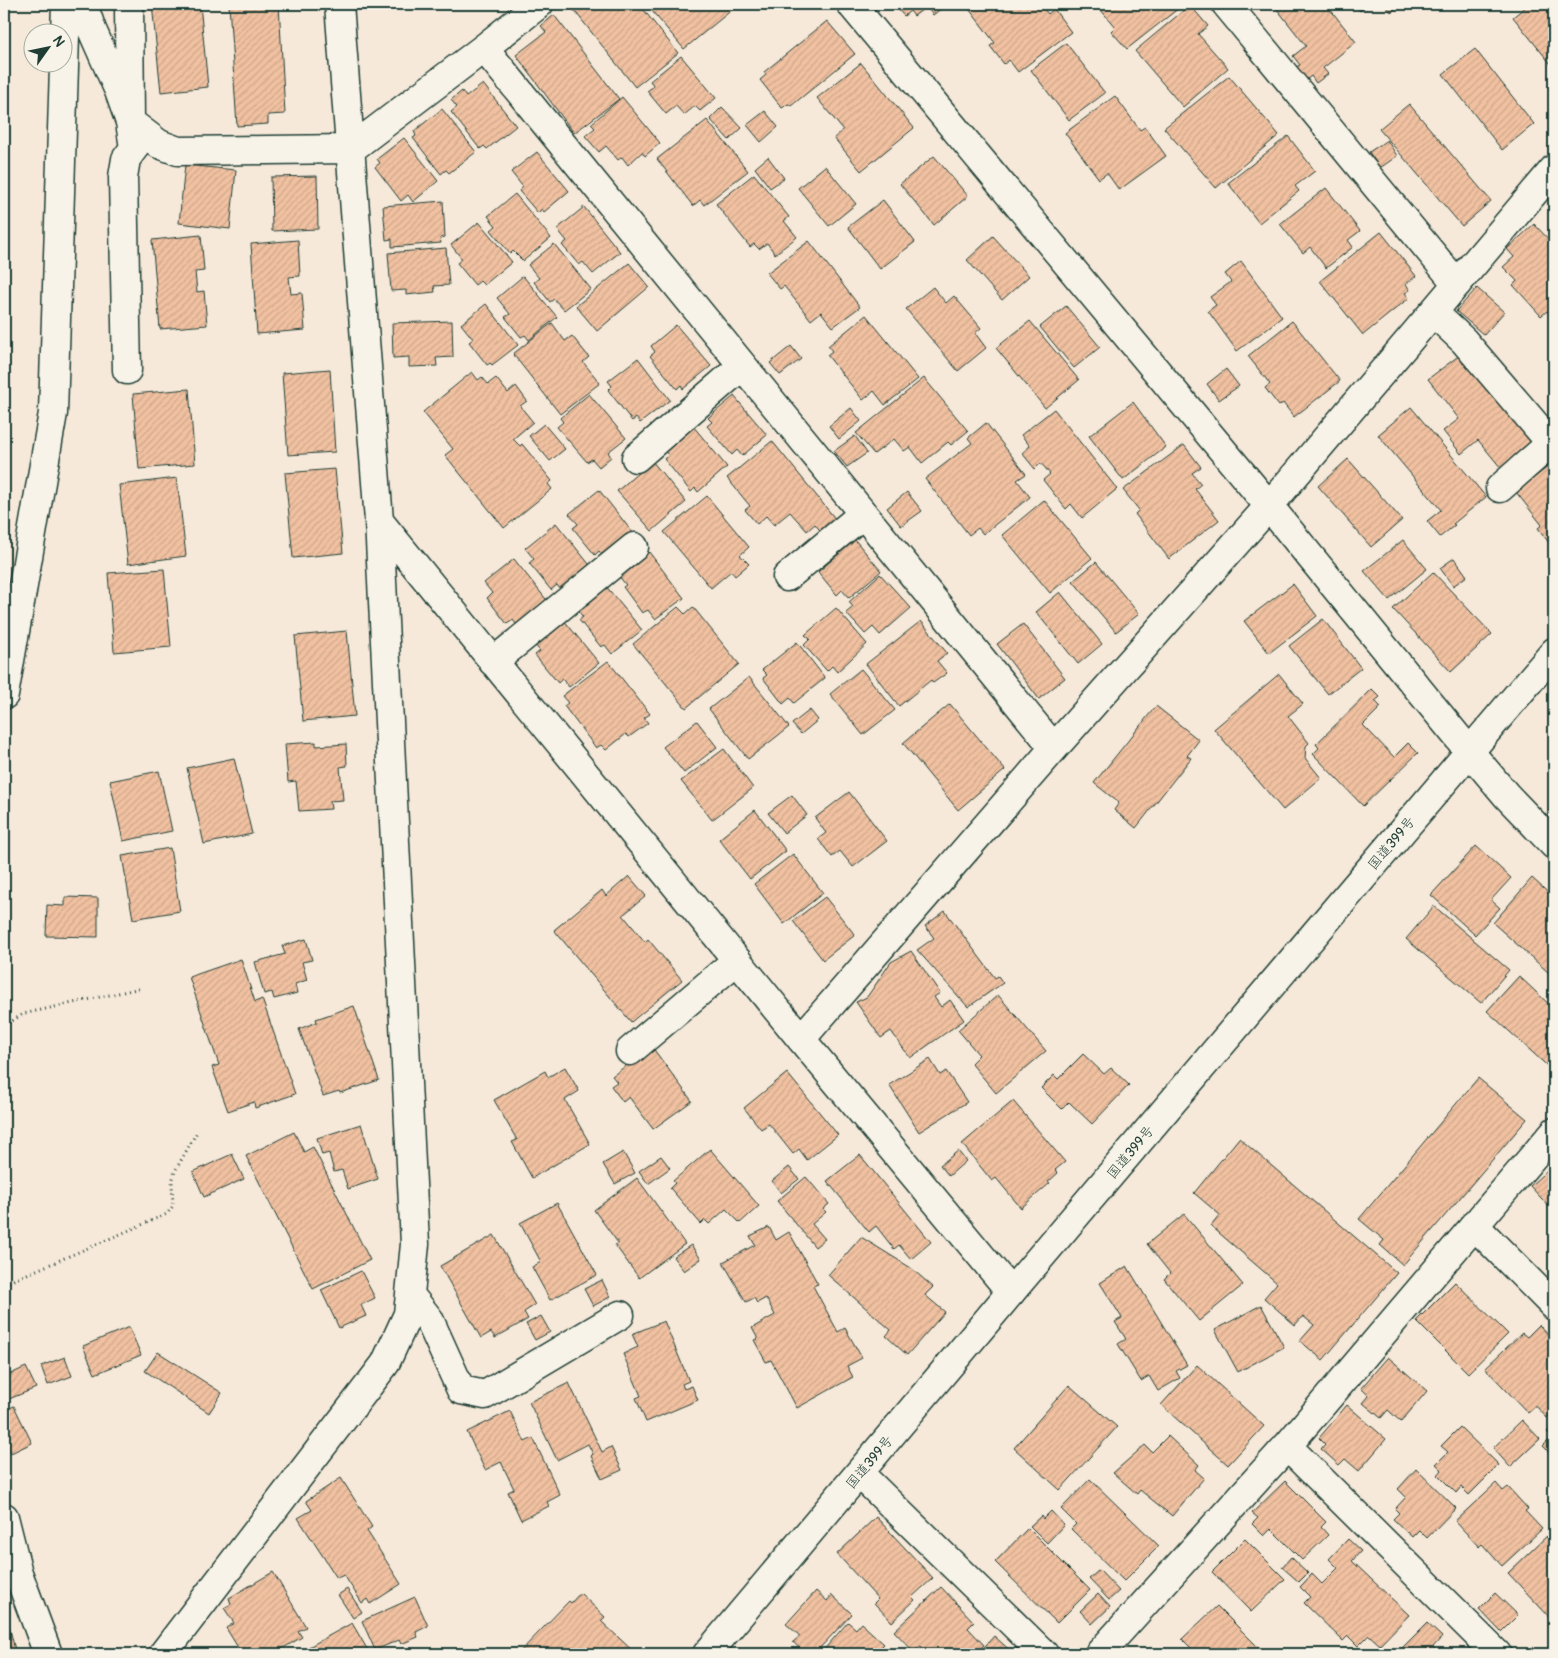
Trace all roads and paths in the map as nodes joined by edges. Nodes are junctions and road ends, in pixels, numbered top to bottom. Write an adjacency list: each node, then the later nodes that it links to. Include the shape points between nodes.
1 (66, 4): 25 (main road, via 53,413)
2 (83, 4): 9 (main road)
3 (129, 4): 9 (main road)
4 (339, 4): 10 (main road)
5 (539, 4): 8 (main road)
6 (850, 4): 18 (main road)
7 (1226, 4): 12 (main road)
8 (484, 48): 10 (main road); 14 (main road)
9 (130, 122): 10 (main road, via 159,144 178,150); 15 (main road, via 134,148 126,159 123,177)
10 (351, 150): 20 (main road)
11 (1554, 169): 12 (main road)
12 (1457, 284): 13 (main road)
13 (1433, 312): 17 (main road, via 1464,341 1551,443); 18 (main road)
14 (742, 366): 16 (main road); 19 (main road)
15 (127, 370)
16 (636, 458)
17 (1500, 488)
18 (1268, 506): 26 (main road); 27 (main road)
19 (863, 514): 22 (main road); 26 (main road)
20 (379, 521): 24 (main road); 39 (main road, via 415,1244)
21 (634, 547): 24 (main road)
22 (787, 577)
23 (1554, 652): 27 (main road, 国道399号)
24 (493, 662): 29 (main road)
25 (4, 695)
26 (1054, 748): 32 (main road)
27 (1469, 751): 28 (main road); 38 (main road, 国道399号)
28 (1554, 845)
29 (737, 960): 32 (main road); 33 (main road)
30 (141, 988): 31 (path, via 23,1014)
31 (4, 1026)
32 (801, 1039): 38 (main road)
33 (630, 1051)
34 (197, 1132): 37 (path, via 175,1170 173,1206 167,1214)
35 (1554, 1132): 36 (main road)
36 (1474, 1225): 40 (main road); 42 (main road)
37 (4, 1284)
38 (1011, 1292): 43 (main road, 国道399号)
39 (410, 1295): 41 (main road, via 429,1319 461,1390 485,1395); 46 (main road, via 408,1314 385,1364)
40 (1554, 1306)
41 (620, 1315)
42 (1287, 1446): 49 (main road); 50 (main road)
43 (860, 1474): 47 (main road, 国道399号); 48 (main road)
44 (4, 1517): 45 (main road, via 18,1573)
45 (48, 1654)
46 (163, 1654)
47 (707, 1654)
48 (1044, 1654)
49 (1099, 1654)
50 (1497, 1654)

